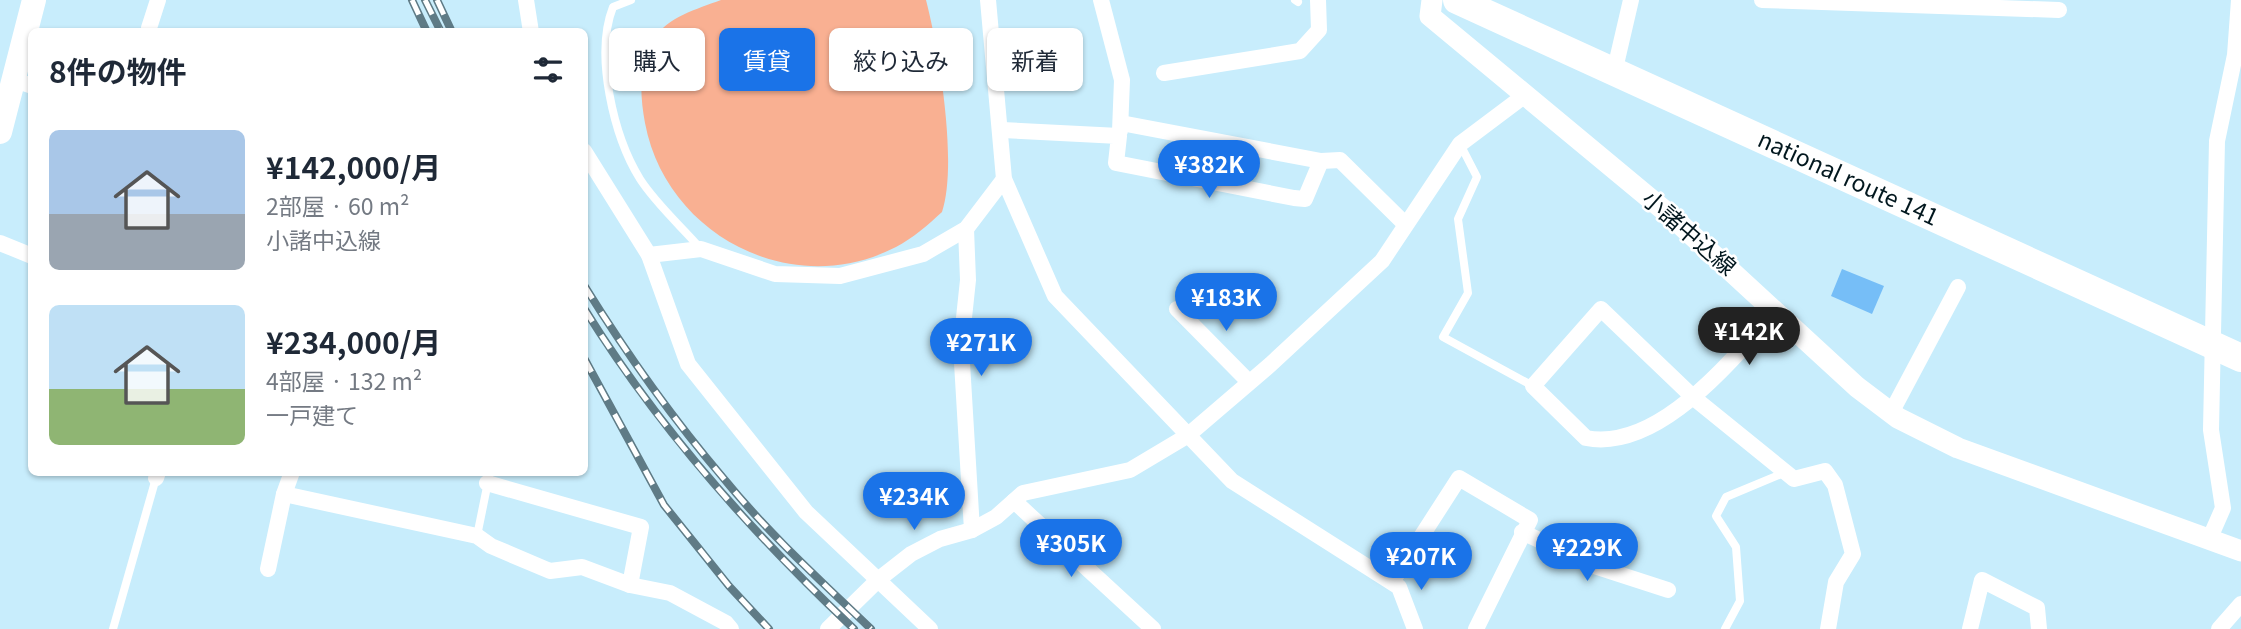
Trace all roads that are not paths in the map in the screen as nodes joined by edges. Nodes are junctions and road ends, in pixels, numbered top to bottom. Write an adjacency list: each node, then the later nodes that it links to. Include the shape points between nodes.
1 (34, 0): 14 (main road)
2 (158, 0): 15 (street)
3 (526, 0): 16 (street)
4 (631, 0): 32 (lane, via 613,7 608,20 607,82 617,127 640,180)
5 (988, 0): 23 (street)
6 (1101, 0): 22 (street, via 1122,80)
7 (1318, 0): 18 (street, via 1319,30 1300,51)
8 (1432, 0): 21 (main road, 小諸中込線, via 1430,16)
9 (1457, 0): 19 (highway, national route 141)
10 (1631, 0): 19 (street)
11 (1762, 0): 13 (street)
12 (2239, 0): 38 (street, via 2235,55 2217,141)
13 (2059, 5)
14 (30, 28)
15 (149, 28)
16 (530, 28)
17 (28, 45): 20 (main road)
18 (1164, 73)
19 (1614, 73): 38 (highway, national route 141)
20 (23, 83): 24 (main road)
21 (1524, 96): 25 (street); 37 (main road, 小諸中込線, via 1671,216)
22 (1120, 129): 23 (street); 27 (street); 27 (street, via 1116,163 1294,198 1306,199)
23 (1002, 130): 28 (street)
24 (0, 132)
25 (1460, 145): 29 (street); 41 (lane, via 1478,177 1458,219 1468,293 1443,337)
26 (588, 157): 34 (street)
27 (1321, 161): 29 (street, via 1340,160)
28 (1004, 179): 30 (street); 44 (street, via 1055,296)
29 (1405, 224): 40 (street, via 1382,261)
30 (966, 229): 32 (street, via 923,254 840,276 775,274); 51 (street, via 968,281 961,346)
31 (0, 243): 33 (street)
32 (701, 249): 34 (street)
33 (28, 254)
34 (649, 255): 57 (street, via 688,364 806,512)
35 (1958, 288): 43 (street)
36 (1177, 309): 40 (street)
37 (1777, 311): 42 (street); 43 (main road, 小諸中込線)
38 (2214, 347): 39 (highway, national route 141); 54 (street, via 2211,430 2223,508)
39 (2241, 358)
40 (1249, 382): 44 (street)
41 (1533, 386): 42 (street, via 1586,438 1596,440 1645,430); 42 (street, via 1601,309)
42 (1694, 398): 45 (street)
43 (1891, 413): 54 (main road, 小諸中込線, via 1958,448)
44 (1187, 436): 50 (street, via 1130,470 1023,493); 58 (street, via 1232,481)
45 (1786, 472): 69 (lane, via 1726,497 1716,516 1736,547 1740,601); 70 (street, via 1794,478 1825,471 1835,485 1853,554 1836,582)
46 (157, 476): 62 (lane)
47 (291, 476): 49 (street)
48 (488, 478): 53 (lane); 59 (street, via 641,527)
49 (284, 494): 53 (street); 56 (street)
50 (1014, 501): 51 (street); 66 (street)
51 (972, 530): 57 (street, via 930,544)
52 (1522, 532): 58 (street, via 1530,520 1459,478); 60 (street, via 1597,567); 68 (street)
53 (477, 536): 59 (street, via 550,571 582,567)
54 (2209, 540): 55 (main road, 小諸中込線)
55 (2241, 551)
56 (268, 569)
57 (879, 579): 64 (street); 65 (street)
58 (1392, 582): 67 (street, via 1399,587)
59 (630, 585): 63 (street, via 670,593)
60 (1668, 590)
61 (2241, 604): 73 (street)
62 (113, 629)
63 (730, 629)
64 (828, 629)
65 (930, 629)
66 (1153, 629)
67 (1415, 629)
68 (1476, 629)
69 (1725, 629)
70 (1828, 629)
71 (1970, 629): 72 (street, via 1982,580 2037,608)
72 (2039, 629)
73 (2219, 629)

